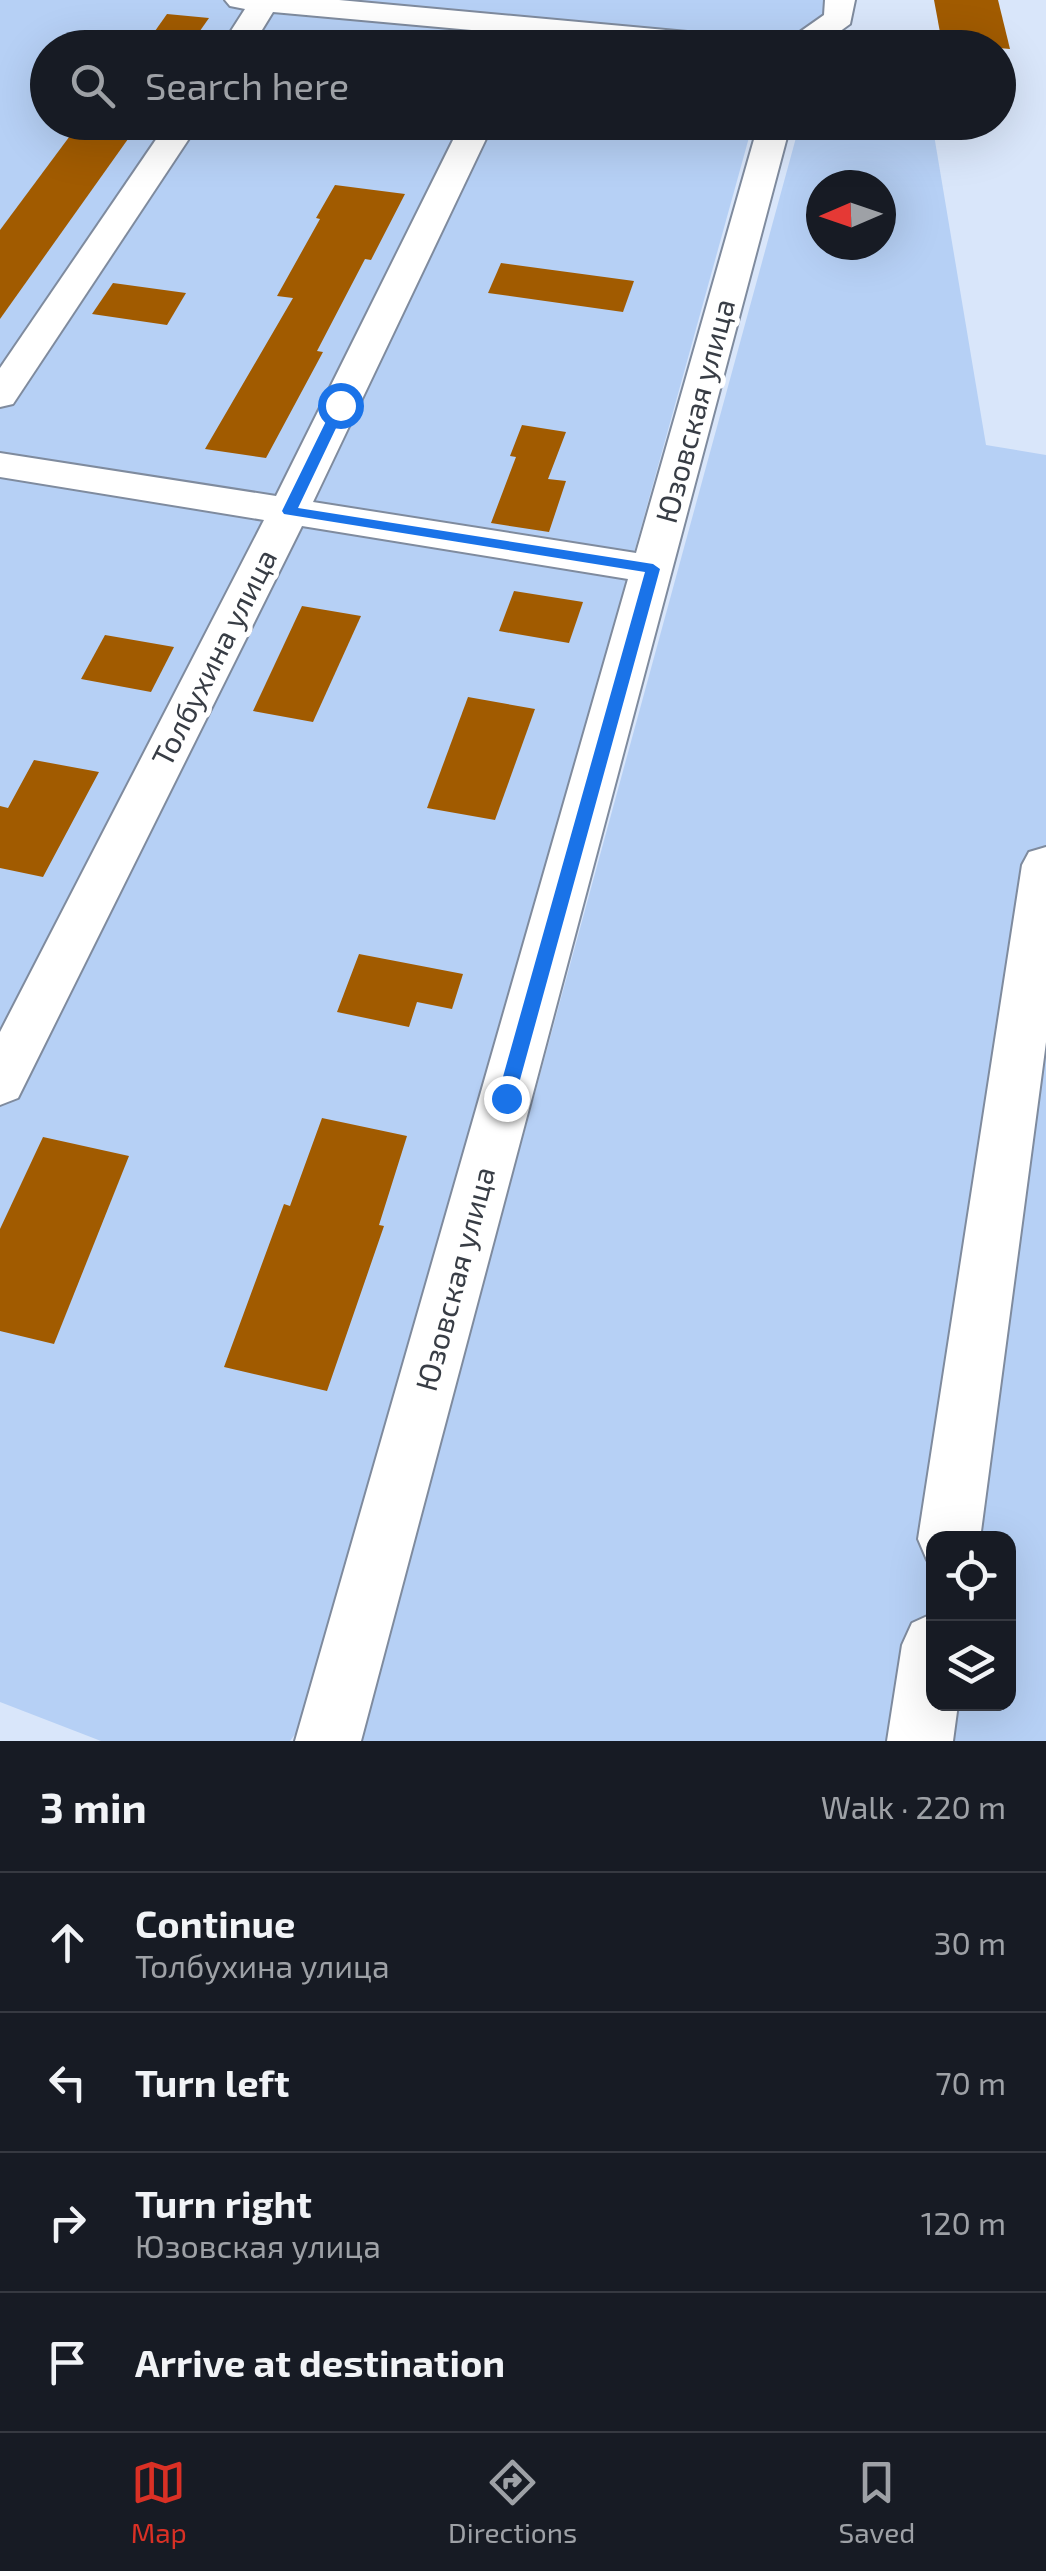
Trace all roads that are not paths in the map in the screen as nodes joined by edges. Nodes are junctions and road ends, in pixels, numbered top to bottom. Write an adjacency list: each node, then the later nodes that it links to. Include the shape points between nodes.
1 (840, 0): 6 (lane, via 839,18)
2 (253, 1): 3 (lane); 4 (lane)
3 (303, 3): 5 (lane)
4 (242, 30)
5 (481, 30)
6 (822, 30)
7 (172, 140): 10 (lane)
8 (469, 140): 12 (lane, Толбухина улица)
9 (770, 140): 13 (lane, Юзовская улица)
10 (0, 396)
11 (0, 465): 12 (lane)
12 (289, 511): 13 (lane); 15 (lane, Толбухина улица)
13 (653, 569): 18 (lane, Юзовская улица)
14 (1046, 865): 16 (lane)
15 (0, 1083)
16 (950, 1531)
17 (926, 1700): 19 (lane)
18 (328, 1741)
19 (920, 1741)

